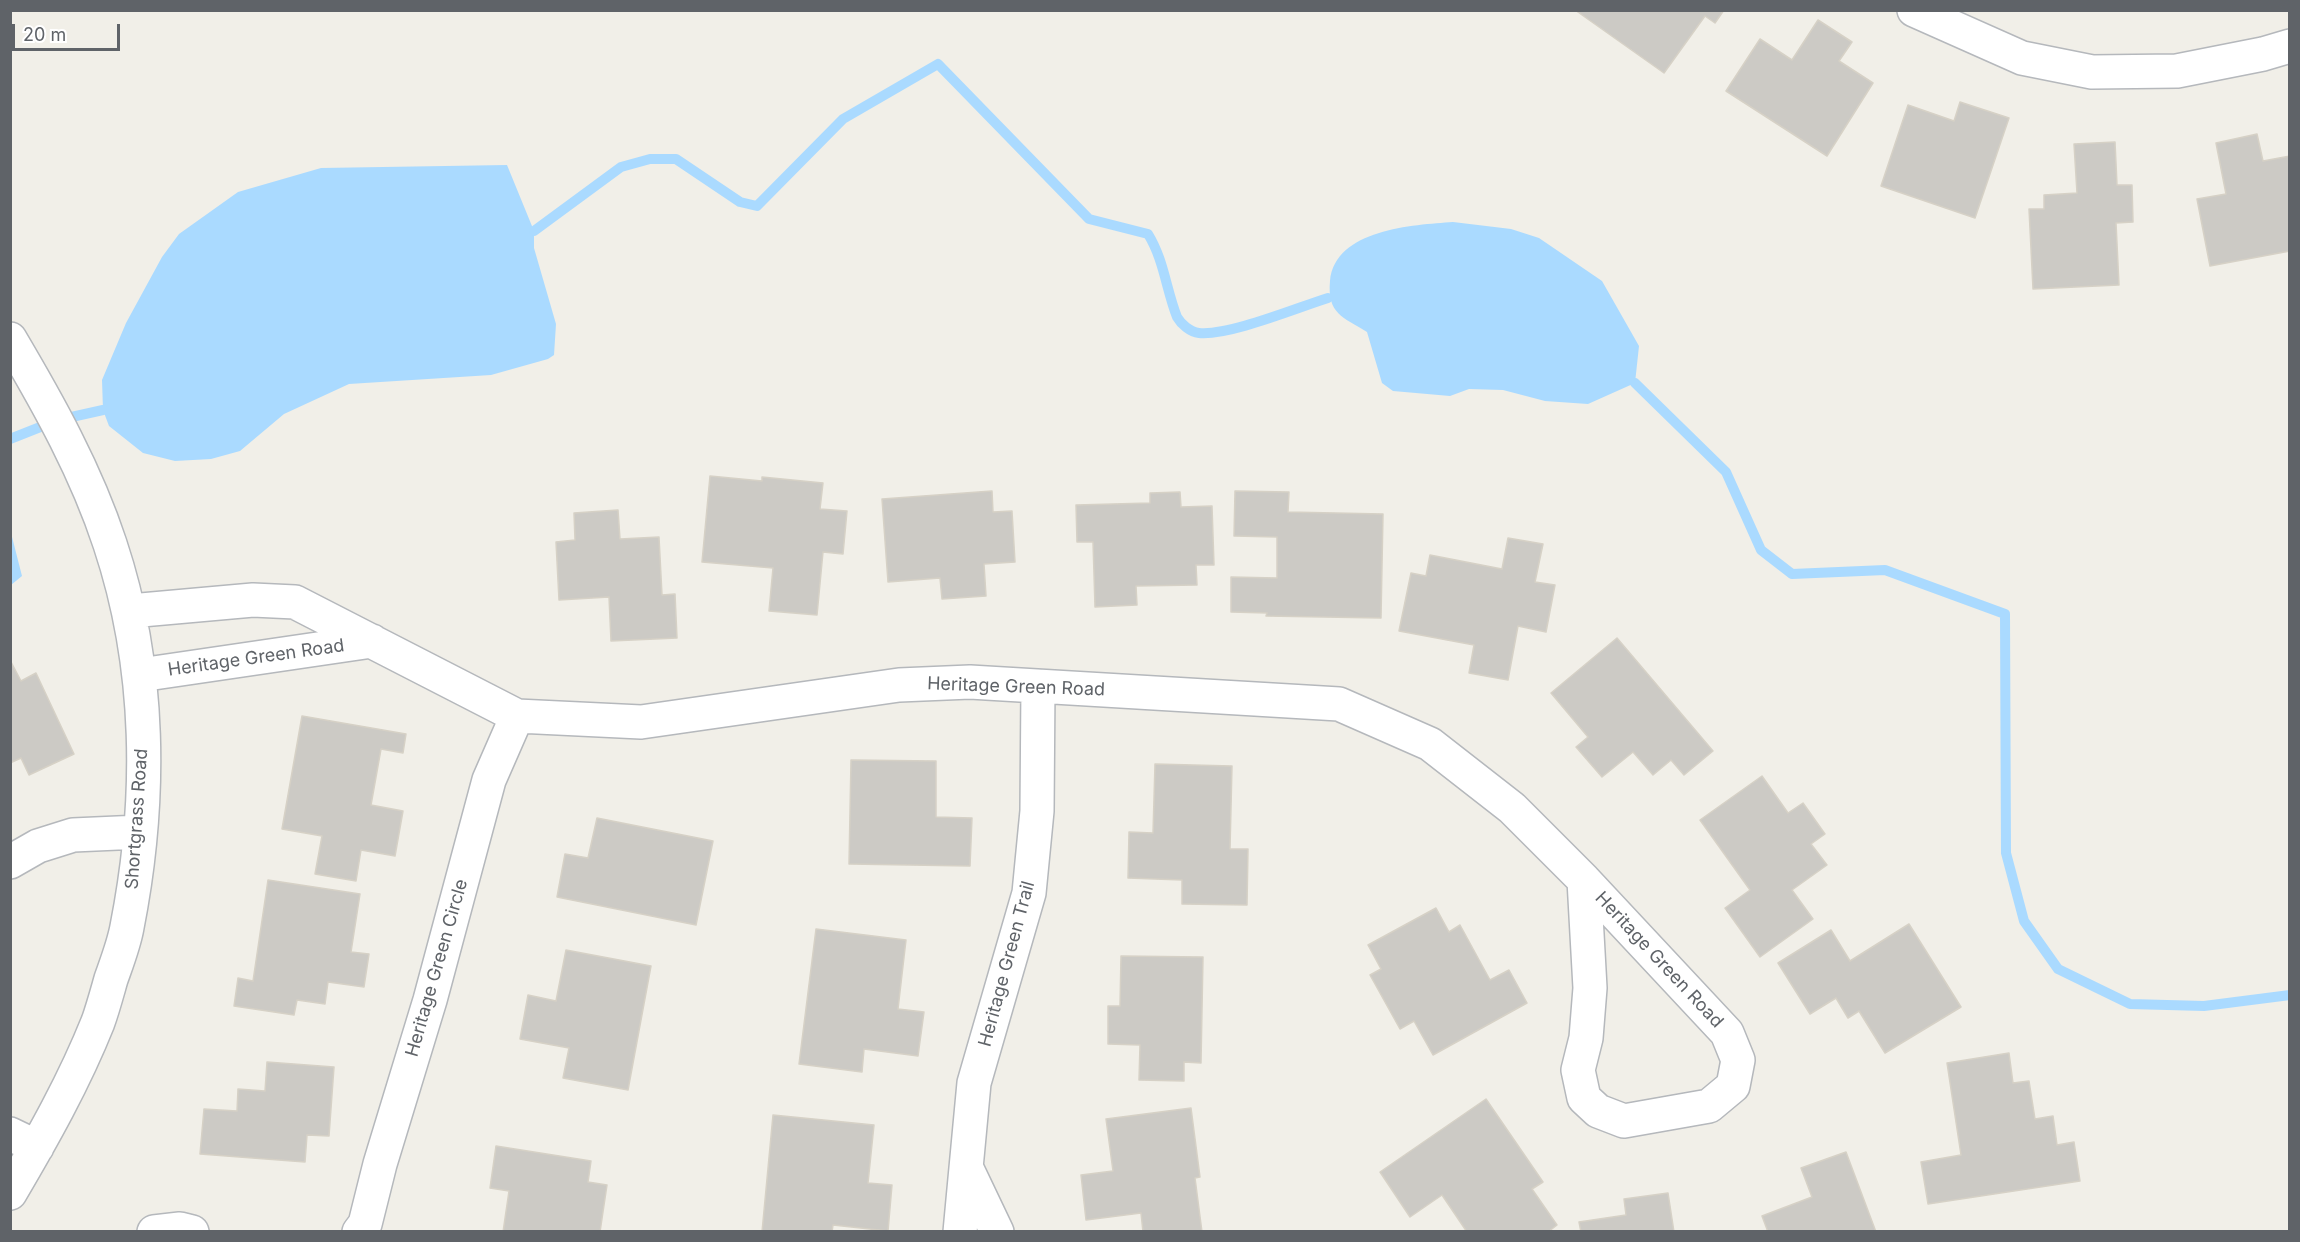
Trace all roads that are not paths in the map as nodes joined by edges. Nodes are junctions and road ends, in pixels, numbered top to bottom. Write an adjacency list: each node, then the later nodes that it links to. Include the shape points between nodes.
1 (1914, 10): 2 (street, via 2022,58 2092,72 2177,71)
2 (2289, 46)
3 (10, 339): 4 (street, Shortgrass Road, via 51,408 87,482)
4 (130, 612): 5 (street, Heritage Green Road, via 253,600 296,602); 6 (street, Shortgrass Road)
5 (372, 641): 6 (street, Heritage Green Road); 8 (street, Heritage Green Road)
6 (140, 675): 9 (street, Shortgrass Road, via 144,764)
7 (1038, 686): 8 (street, Heritage Green Road, via 970,682 899,685 641,722); 11 (street, Heritage Green Road, via 1339,704 1430,744 1512,808); 13 (street, Heritage Green Trail, via 1037,811 1029,893 974,1083)
8 (517, 716): 15 (street, Heritage Green Circle, via 489,780 430,1000 380,1164)
9 (140, 832): 10 (street, via 73,835 38,846); 12 (street, Shortgrass Road, via 127,928 99,1020 64,1100)
10 (10, 862)
11 (1584, 880): 11 (street, Heritage Green Road, via 1728,1033 1738,1060 1733,1086 1709,1106 1624,1121 1598,1111 1584,1098 1578,1070 1586,1038 1590,988)
12 (24, 1140): 14 (street, Shortgrass Road)
13 (966, 1169): 18 (street, Heritage Green Trail); 19 (street)
14 (10, 1192)
15 (355, 1229)
16 (154, 1232): 17 (street)
17 (192, 1232)
18 (960, 1232)
19 (997, 1232)

